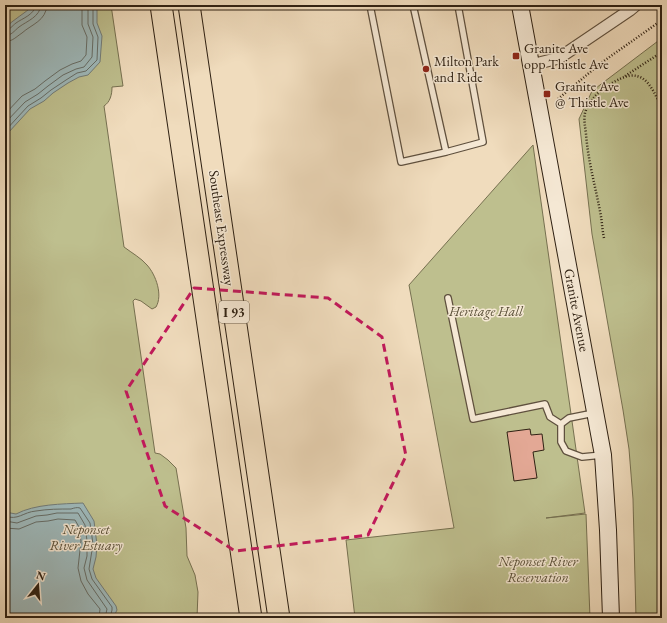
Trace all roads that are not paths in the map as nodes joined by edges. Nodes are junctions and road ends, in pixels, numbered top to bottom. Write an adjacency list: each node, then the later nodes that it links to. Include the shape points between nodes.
1 (177, 5): 17 (highway, I 93)
2 (189, 5): 18 (highway, Southeast Expressway / I 93)
3 (370, 5): 10 (lane, via 401,162)
4 (413, 5): 10 (lane)
5 (458, 5): 10 (lane, via 483,142)
6 (520, 5): 9 (main road, Granite Avenue)
7 (636, 5): 9 (street, via 559,58)
8 (152, 6): 15 (highway, I 93); 16 (highway, I 93)
9 (531, 65): 12 (main road, Granite Avenue)
10 (446, 152)
11 (448, 298): 13 (lane, via 473,418 545,404 550,417)
12 (596, 413): 13 (lane, via 569,418); 14 (main road, Granite Avenue)
13 (561, 424): 14 (lane, via 561,442 566,451 582,457)
14 (603, 455): 19 (main road, Granite Avenue)
15 (237, 618)
16 (251, 618)
17 (267, 618)
18 (279, 618)
19 (611, 618)

